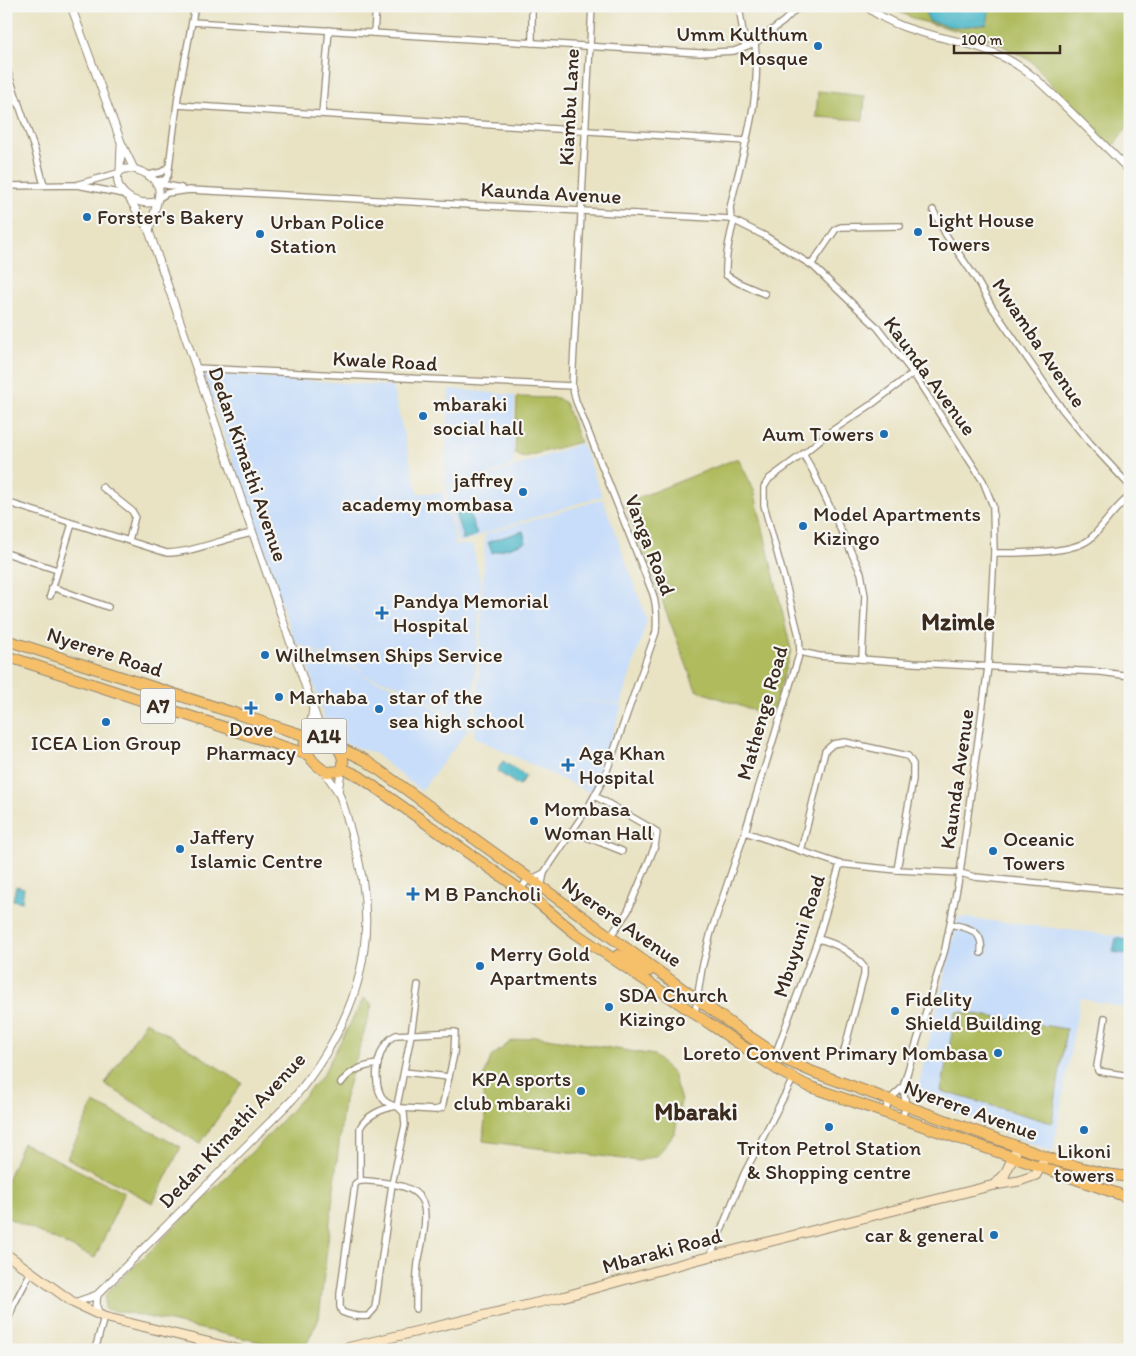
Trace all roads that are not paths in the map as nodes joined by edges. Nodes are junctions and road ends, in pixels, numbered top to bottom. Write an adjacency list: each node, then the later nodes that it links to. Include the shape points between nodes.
1 (70, 6): 23 (street)
2 (195, 6): 9 (street)
3 (376, 6): 11 (street)
4 (532, 6): 12 (street)
5 (592, 6): 14 (street, Kiambu Lane)
6 (739, 6): 15 (street)
7 (799, 6): 13 (street)
8 (866, 6): 26 (street, via 881,17 912,30 976,45 1007,59 1037,79)
9 (192, 22): 10 (street); 19 (street)
10 (329, 30): 11 (street); 20 (street)
11 (374, 33): 12 (street)
12 (532, 43): 14 (street)
13 (755, 44): 15 (street); 22 (street, via 754,109)
14 (589, 46): 15 (street, via 713,53 734,51); 21 (street, Kiambu Lane)
15 (745, 46)
16 (6, 67): 18 (street)
17 (6, 102): 18 (street)
18 (18, 102): 30 (street)
19 (178, 105): 20 (street); 24 (street)
20 (322, 114): 21 (street)
21 (584, 130): 22 (street); 36 (street, Kiambu Lane)
22 (746, 141): 38 (street, via 730,208)
23 (121, 142): 25 (street); 27 (street)
24 (170, 164): 28 (street, via 162,172); 29 (street, via 166,179)
25 (134, 169): 27 (street, via 126,168); 28 (street)
26 (1130, 171)
27 (119, 172): 31 (street); 34 (street, via 118,181)
28 (149, 175): 29 (street)
29 (156, 182): 33 (street); 35 (street)
30 (44, 185): 31 (street); 32 (street)
31 (78, 185): 34 (street)
32 (6, 186)
33 (190, 190): 35 (street, via 167,193); 36 (street, Kaunda Avenue)
34 (127, 196): 35 (street, via 145,203); 40 (street, Dedan Kimathi Avenue)
35 (157, 200): 40 (street)
36 (580, 210): 38 (street, Kaunda Avenue); 45 (street, Vanga Road)
37 (933, 210): 47 (street, Mwamba Avenue, via 992,307 1062,409)
38 (733, 220): 41 (street, Kaunda Avenue); 42 (street, via 726,275)
39 (900, 226): 41 (street, via 842,226 836,229)
40 (149, 231): 43 (street, Dedan Kimathi Avenue)
41 (811, 265): 44 (street, Kaunda Avenue, via 878,328)
42 (765, 294)
43 (196, 368): 45 (street, Kwale Road); 52 (street, Dedan Kimathi Avenue)
44 (913, 372): 46 (street, Mathenge Road); 55 (street, Kaunda Avenue, via 987,488 993,506)
45 (572, 386): 78 (street, Vanga Road, via 653,594 657,619 656,632)
46 (804, 454): 61 (street, Mathenge Road, via 769,479 763,493 795,618); 63 (street, via 861,573 865,596)
47 (1130, 486)
48 (102, 487): 53 (street, via 135,516)
49 (1130, 496): 55 (street, via 1082,544 1049,551)
50 (6, 502): 51 (street)
51 (72, 524): 53 (street); 56 (street)
52 (253, 533): 53 (street, via 167,553); 70 (street, Dedan Kimathi Avenue)
53 (129, 540)
54 (6, 553): 56 (street)
55 (994, 553): 64 (street, Kaunda Avenue)
56 (57, 570): 57 (street)
57 (52, 586): 58 (street); 59 (street)
58 (50, 596)
59 (108, 607)
60 (6, 640): 66 (highway, Nyerere Road / A7)
61 (800, 652): 63 (street); 82 (street, Mathenge Road)
62 (6, 656): 68 (highway, Nyerere Road / A7)
63 (862, 659): 64 (street)
64 (988, 667): 65 (street); 90 (street, Kaunda Avenue)
65 (1130, 676)
66 (155, 688): 67 (highway, Nyerere Road / A7); 68 (highway)
67 (174, 694): 69 (highway); 72 (highway, Nyerere Road / A7)
68 (150, 703): 69 (highway, Nyerere Road / A7)
69 (168, 709): 74 (highway, Nyerere Road / A7)
70 (313, 709): 71 (street, Dedan Kimathi Avenue); 72 (street)
71 (322, 734): 72 (highway, A14); 73 (highway, A14)
72 (307, 735): 74 (highway, A14, via 304,746)
73 (334, 745): 75 (highway, A14, via 343,760); 79 (highway, Nyerere Avenue, via 365,760)
74 (309, 755): 76 (highway, A14)
75 (342, 769): 76 (highway, A14); 77 (street); 80 (highway, Nyerere Avenue, via 359,776)
76 (323, 770): 77 (street)
77 (338, 793): 135 (street, Dedan Kimathi Avenue, via 362,870 367,925 355,990 336,1039 293,1099)
78 (595, 796): 81 (street, Vanga Road); 98 (street, via 657,833 655,846 628,912)
79 (428, 806): 80 (highway); 85 (highway, Nyerere Avenue)
80 (420, 820): 88 (highway, Nyerere Avenue)
81 (572, 831): 83 (street); 89 (street, Vanga Road)
82 (745, 832): 84 (street); 103 (street, Mathenge Road, via 711,932)
83 (622, 851)
84 (801, 851): 86 (street); 87 (street, via 825,751 833,744 845,742 908,756 913,764)
85 (503, 860): 88 (highway); 91 (highway, Nyerere Avenue)
86 (840, 864): 87 (street, Mbuyuni Road); 99 (street, Mbuyuni Road)
87 (897, 870): 90 (street, Mbuyuni Road)
88 (494, 872): 93 (highway, Nyerere Avenue)
89 (544, 872): 91 (street); 92 (street, Vanga Road)
90 (960, 873): 94 (street, Mbuyuni Road); 96 (street, Kaunda Avenue)
91 (529, 878): 92 (highway, Nyerere Avenue); 93 (street)
92 (541, 888): 95 (street, Vanga Road); 98 (highway, Nyerere Avenue)
93 (520, 890): 95 (highway, Nyerere Avenue)
94 (1130, 892)
95 (535, 900): 97 (highway, Nyerere Avenue)
96 (950, 924): 100 (street, via 978,934 982,942); 118 (street, Kaunda Avenue)
97 (575, 932): 102 (highway); 104 (highway, Nyerere Avenue)
98 (610, 936): 102 (highway, Nyerere Avenue)
99 (818, 938): 107 (street, via 848,952 864,967); 108 (street, Mbuyuni Road)
100 (981, 953)
101 (418, 985): 106 (street)
102 (682, 988): 103 (highway, Nyerere Avenue)
103 (697, 999): 104 (street, Mathenge Road); 108 (highway, Nyerere Avenue)
104 (694, 1013): 110 (highway, Nyerere Avenue)
105 (1105, 1018): 113 (street, via 1098,1071)
106 (411, 1035): 109 (street, via 392,1037); 111 (street); 114 (street, via 455,1032)
107 (844, 1051)
108 (776, 1054): 110 (street, Mbuyuni Road); 112 (highway, Nyerere Avenue)
109 (378, 1064): 116 (street, via 351,1073); 121 (street, via 378,1087 384,1100)
110 (771, 1066): 115 (highway, Nyerere Avenue)
111 (404, 1072): 114 (street); 121 (street)
112 (812, 1072): 117 (highway); 119 (highway, Nyerere Avenue)
113 (1130, 1076)
114 (449, 1077): 121 (street, via 442,1108)
115 (793, 1079): 117 (highway, Nyerere Avenue); 132 (street, via 744,1174)
116 (341, 1083)
117 (808, 1086): 122 (highway, Nyerere Avenue)
118 (903, 1088): 119 (street); 120 (street, Kaunda Avenue)
119 (889, 1100): 120 (highway, Nyerere Avenue); 122 (street)
120 (906, 1106): 123 (street); 124 (highway, Nyerere Avenue)
121 (397, 1107): 127 (street, via 376,1112 362,1123); 128 (street, via 405,1116 405,1125)
122 (884, 1112): 123 (highway, Nyerere Avenue)
123 (902, 1118): 124 (highway, Nyerere Avenue)
124 (1016, 1152): 125 (highway, Nyerere Avenue); 129 (main road)
125 (1043, 1161): 126 (highway, Nyerere Avenue); 129 (main road, Mbaraki Road, via 1036,1174); 130 (highway, Nyerere Avenue)
126 (1130, 1177)
127 (360, 1181): 128 (street); 128 (street, via 355,1184 351,1203 340,1307 342,1312 364,1316 375,1308)
128 (392, 1184): 137 (street, via 406,1188 423,1201)
129 (994, 1185): 132 (main road, Mbaraki Road)
130 (1130, 1198)
131 (6, 1254): 134 (main road)
132 (710, 1257): 142 (main road, Mbaraki Road, via 562,1297)
133 (6, 1262): 134 (main road)
134 (27, 1269): 136 (main road); 139 (street)
135 (97, 1295): 136 (street, Dedan Kimathi Avenue); 138 (street, via 96,1306)
136 (74, 1303): 138 (main road)
137 (416, 1309)
138 (101, 1316): 140 (street); 141 (main road)
139 (6, 1326)
140 (95, 1350)
141 (240, 1350)
142 (338, 1350)

